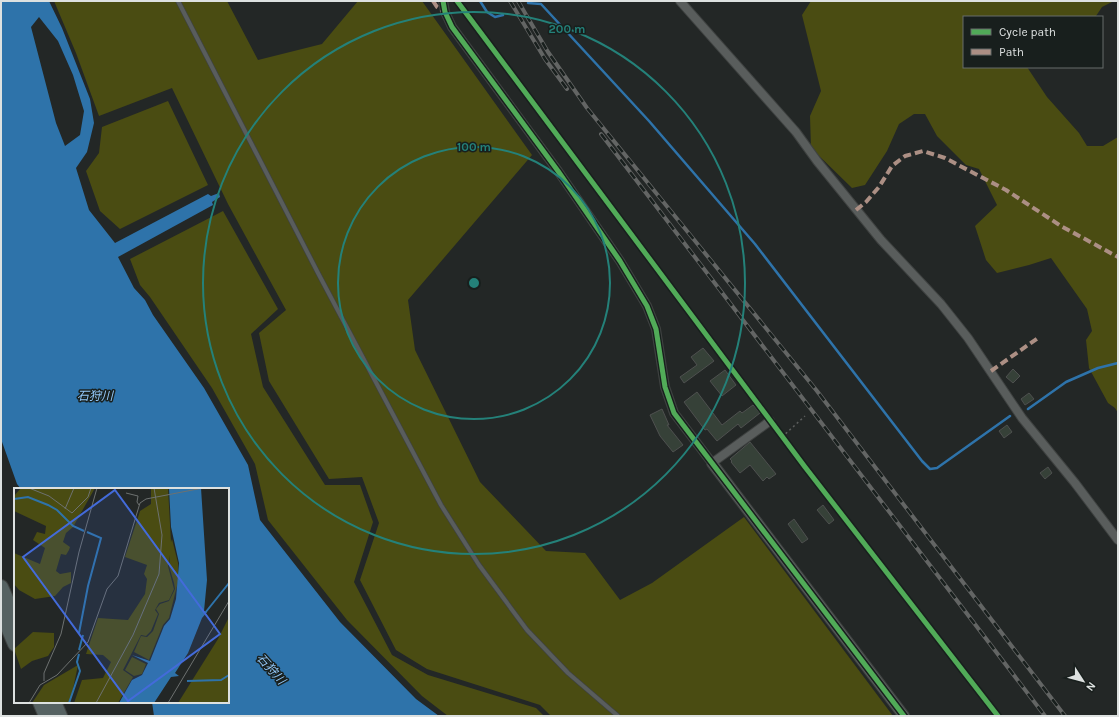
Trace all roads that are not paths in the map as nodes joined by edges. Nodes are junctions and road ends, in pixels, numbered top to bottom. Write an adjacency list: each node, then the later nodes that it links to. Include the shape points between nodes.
1 (178, 1): 11 (lane, via 441,505 479,565 527,630 568,673)
2 (443, 1): 5 (street, via 452,27 563,178 620,261 647,306 656,329 665,387 674,413)
3 (680, 1): 6 (street, via 796,132 881,240 968,338 1022,418)
4 (770, 421): 5 (street)
5 (712, 463): 12 (street)
6 (1118, 540)
7 (1, 586): 9 (highway)
8 (1, 610): 10 (highway)
9 (14, 617)
10 (14, 642)
11 (618, 716)
12 (904, 716)

